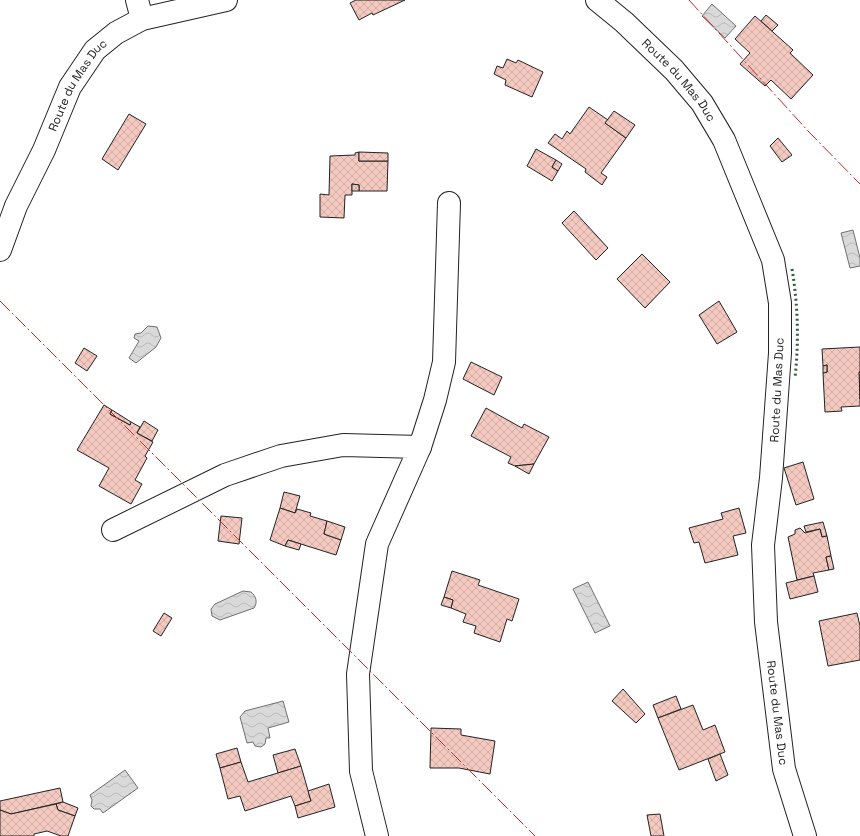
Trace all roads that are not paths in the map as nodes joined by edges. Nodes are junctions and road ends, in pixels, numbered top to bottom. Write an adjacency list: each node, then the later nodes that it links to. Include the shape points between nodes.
1 (226, 0): 3 (street, Route du Mas Duc)
2 (597, 0): 9 (street, Route du Mas Duc, via 674,70 702,103 724,140 773,260 780,303 780,353 772,470 762,545 766,622 784,769)
3 (140, 9): 5 (street, Route du Mas Duc, via 95,50 70,87 44,150 16,206)
4 (449, 203): 6 (street, via 444,362)
5 (0, 250)
6 (420, 447): 7 (street, via 343,445 281,456 225,475); 8 (street, via 377,544 358,674 362,771)
7 (113, 530)
8 (377, 836)
9 (805, 836)

